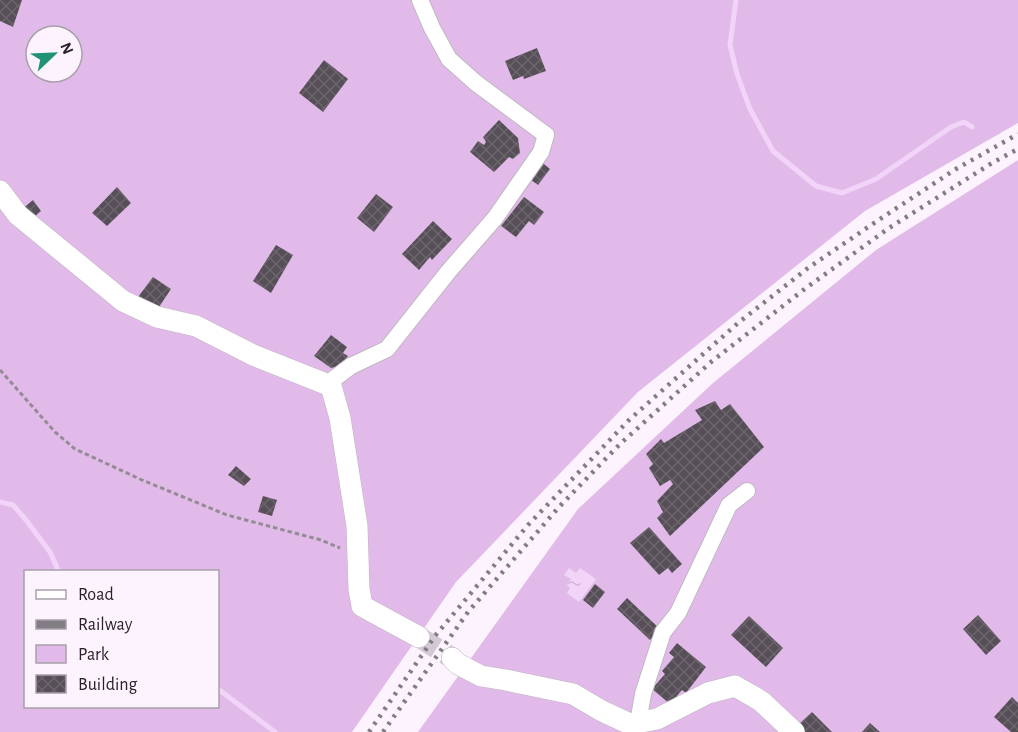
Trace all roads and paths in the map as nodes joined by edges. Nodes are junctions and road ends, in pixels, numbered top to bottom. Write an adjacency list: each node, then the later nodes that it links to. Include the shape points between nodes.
1 (420, 0): 4 (street, via 449,59 546,135 541,152 495,218 387,349 351,366)
2 (0, 191): 4 (street, via 18,215 123,301 157,317 196,326)
3 (0, 370): 6 (path, via 75,449 226,515 321,540)
4 (327, 384): 6 (street, via 331,386 340,418)
5 (747, 491): 9 (street, via 729,505 678,613 663,632)
6 (358, 555): 7 (street, via 362,606)
7 (419, 637)
8 (452, 658): 9 (street, via 481,676 573,694 630,724)
9 (638, 723): 10 (street, via 657,719 708,693 735,686 761,701)
10 (794, 732)

